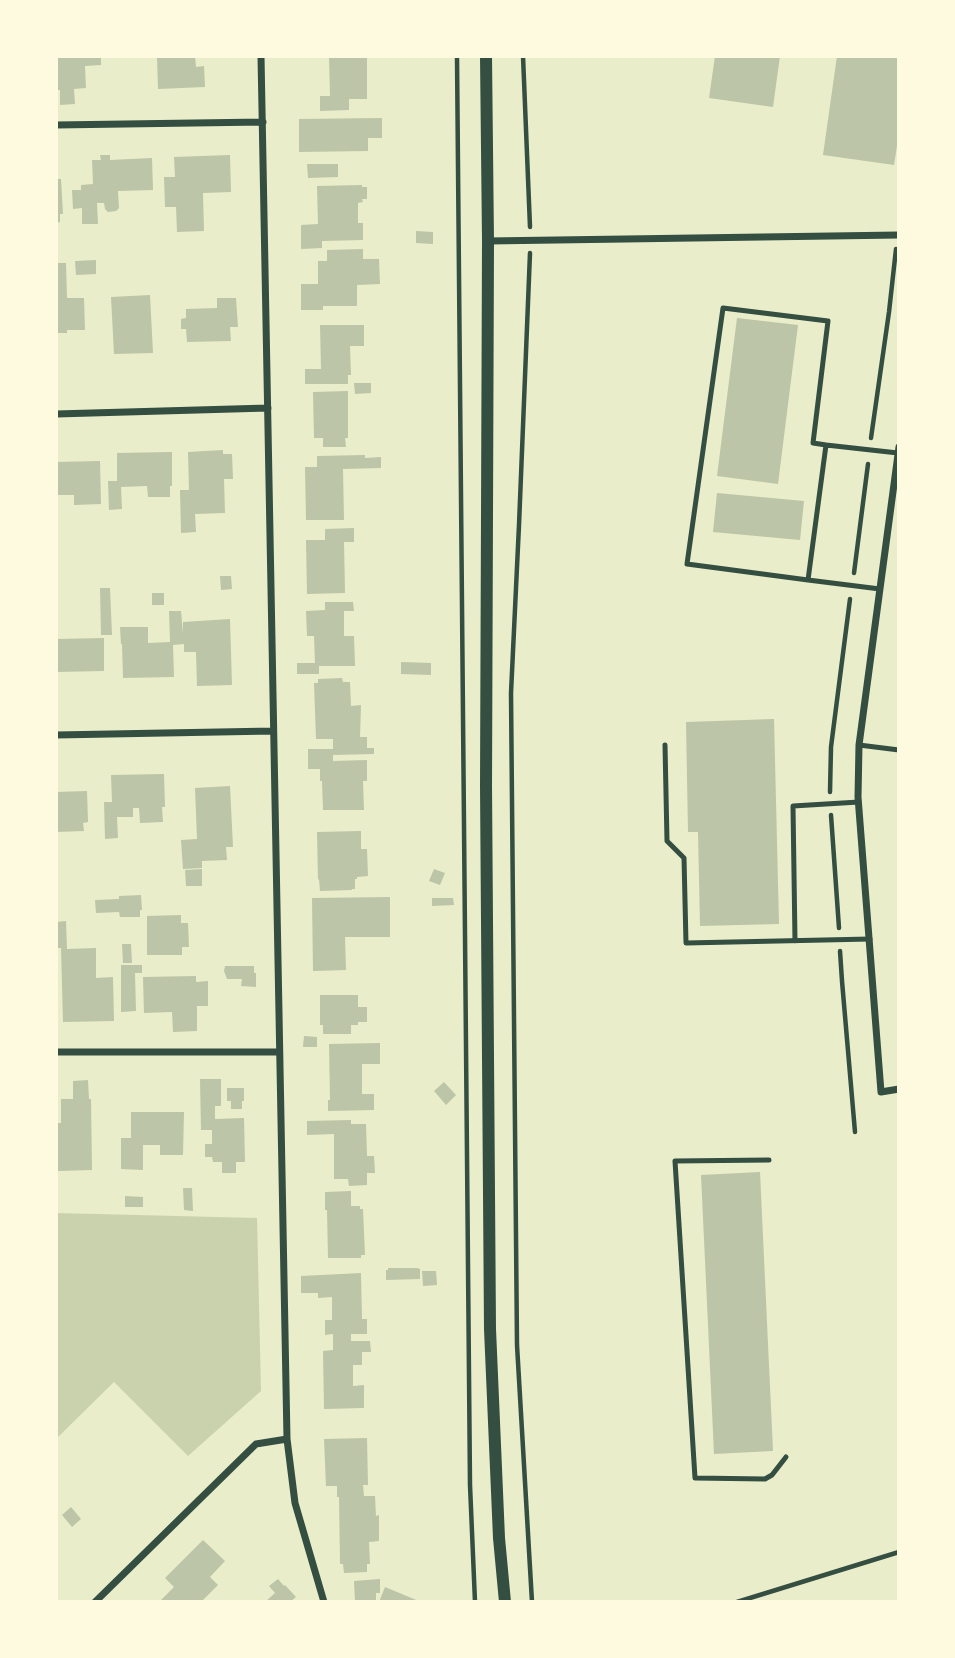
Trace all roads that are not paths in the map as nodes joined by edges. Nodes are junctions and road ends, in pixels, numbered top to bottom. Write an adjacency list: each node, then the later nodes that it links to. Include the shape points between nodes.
1 (261, 56): 3 (street)
2 (486, 56): 6 (street)
3 (262, 122): 4 (street); 7 (street)
4 (56, 125)
5 (899, 235): 6 (street)
6 (488, 241): 30 (street, via 489,1329)
7 (268, 408): 8 (street); 14 (street)
8 (56, 414)
9 (826, 445): 10 (lane); 12 (lane); 12 (lane, via 813,443 828,321 723,308 687,564)
10 (899, 450): 11 (street)
11 (895, 502): 13 (street)
12 (808, 580): 13 (lane)
13 (880, 589): 17 (street)
14 (273, 731): 15 (street); 23 (street)
15 (56, 735)
16 (665, 745): 21 (lane, via 667,841 684,858 686,943)
17 (859, 745): 18 (lane); 19 (street)
18 (899, 750)
19 (859, 802): 20 (street); 21 (lane, via 793,806)
20 (870, 939): 21 (lane); 24 (street, via 881,1092)
21 (795, 941)
22 (56, 1052): 23 (street)
23 (279, 1052): 26 (street)
24 (899, 1089)
25 (769, 1160): 27 (lane, via 676,1161 695,1478 765,1479)
26 (287, 1439): 28 (street, via 256,1444); 29 (street, via 295,1503)
27 (786, 1457)
28 (95, 1602)
29 (324, 1602)
30 (505, 1602)

